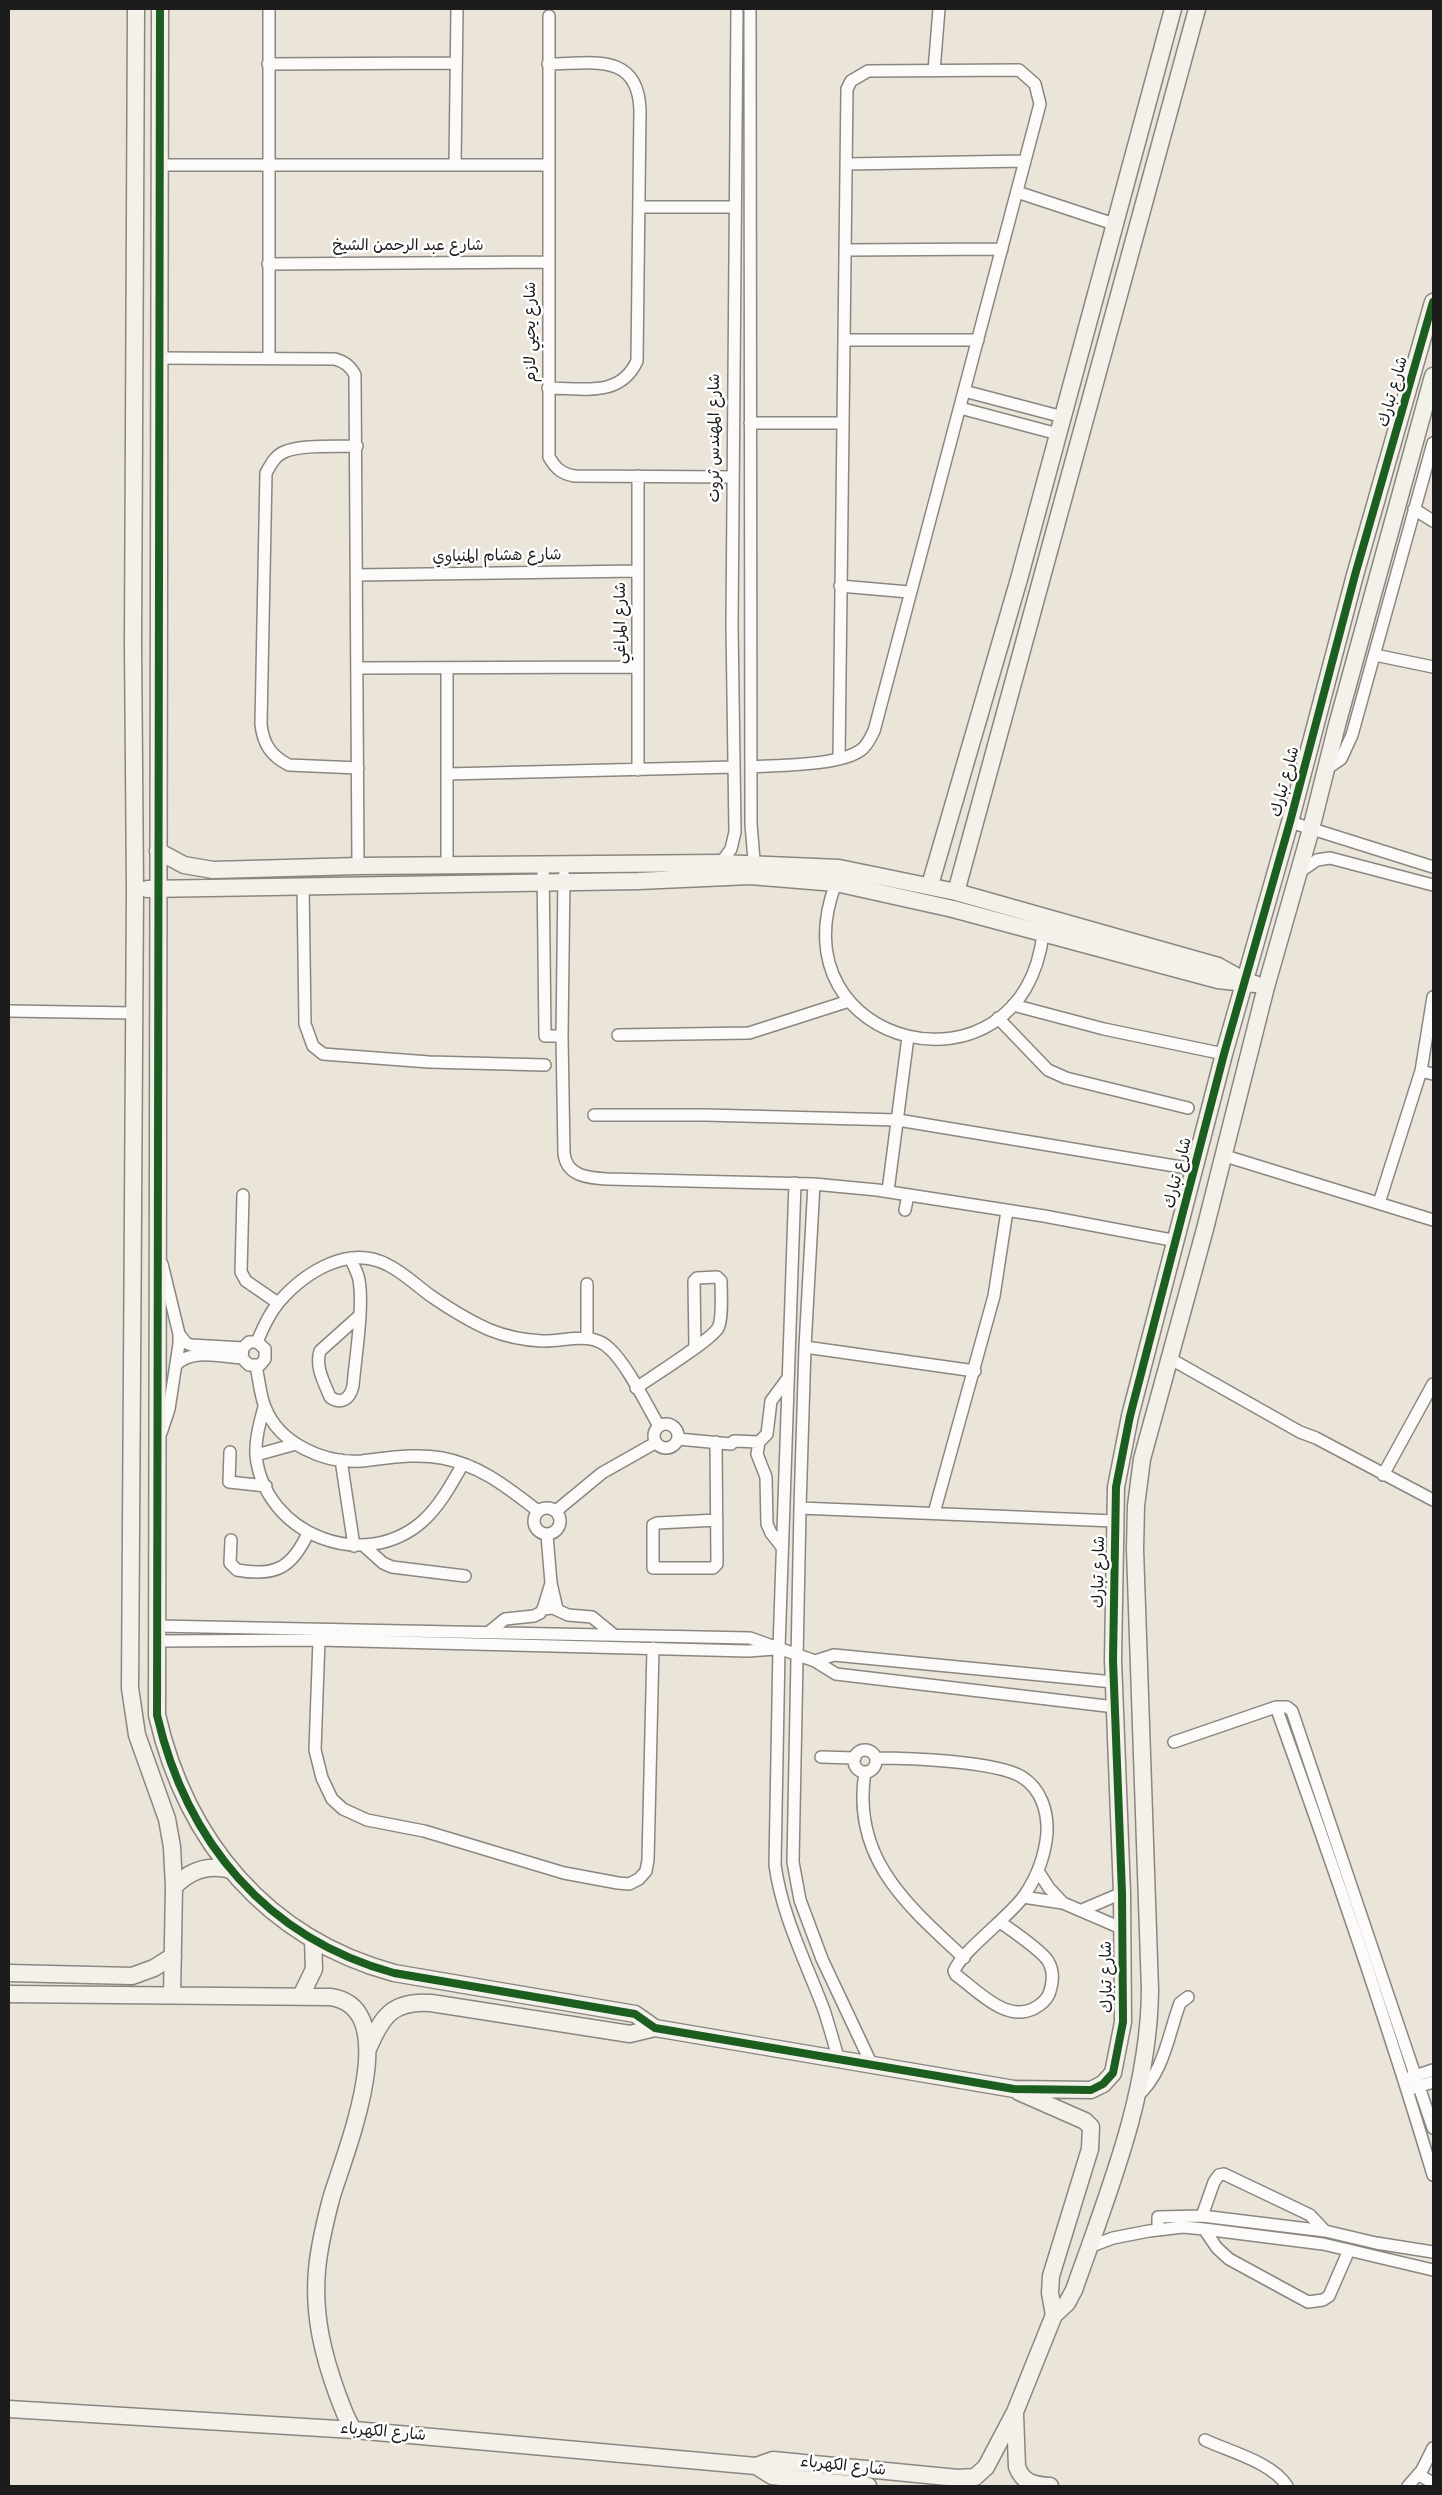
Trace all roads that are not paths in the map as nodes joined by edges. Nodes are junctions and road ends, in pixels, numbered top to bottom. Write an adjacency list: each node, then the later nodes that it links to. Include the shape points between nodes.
1 (136, 9): 59 (street)
2 (160, 9): 17 (street)
3 (269, 9): 12 (street)
4 (456, 9): 11 (street)
5 (737, 9): 23 (street, شارع المهندس ثروت)
6 (750, 9): 41 (street)
7 (939, 9): 14 (street)
8 (1173, 9): 24 (street)
9 (1197, 9): 30 (street)
10 (549, 16): 13 (street, شارع يحيي لازم)
11 (456, 63): 12 (street); 18 (street)
12 (268, 64): 20 (street)
13 (548, 64): 19 (street, شارع يحيي لازم); 22 (street, via 610,64 621,68 637,86 640,110)
14 (934, 70): 15 (street, via 1019,70 1028,76 1039,94 1040,104); 16 (street, via 868,71 852,81 846,99)
15 (1026, 161): 16 (street); 21 (street)
16 (847, 164): 26 (street)
17 (160, 165): 20 (street); 34 (street)
18 (455, 165): 19 (street); 20 (street)
19 (548, 165): 27 (street, شارع يحيي لازم)
20 (268, 166): 28 (street)
21 (1017, 192): 24 (street); 25 (street)
22 (639, 207): 23 (street); 37 (street, via 637,361 622,382 610,387)
23 (734, 207): 46 (street, شارع المهندس ثروت)
24 (1114, 224): 29 (street)
25 (1002, 249): 26 (street); 33 (street)
26 (845, 250): 32 (street)
27 (548, 262): 28 (street, شارع عبد الرحمن الشيخ); 37 (street, شارع يحيي لازم)
28 (268, 264): 35 (street)
29 (1097, 287): 30 (street); 40 (street)
30 (1120, 294): 93 (street)
31 (1433, 302): 72 (street, شارع تبارك, via 1355,575)
32 (844, 340): 33 (street); 42 (street)
33 (978, 340): 38 (street)
34 (159, 358): 35 (street); 58 (street)
35 (269, 358): 45 (street, via 335,359 351,367 356,384)
36 (1433, 376): 70 (street, شارع تبارك)
37 (548, 388): 48 (street, شارع يحيي لازم, via 549,457 555,467 564,474 576,476)
38 (964, 391): 39 (street); 40 (street)
39 (960, 408): 43 (street); 57 (street)
40 (1063, 416): 43 (street)
41 (750, 423): 42 (street); 47 (street)
42 (842, 424): 56 (street)
43 (1058, 434): 89 (street)
44 (1433, 443): 50 (street)
45 (357, 446): 55 (street); 68 (street, via 300,448 284,452 273,460 266,473 261,724 266,744 289,765)
46 (733, 453): 47 (street); 49 (street, شارع المهندس ثروت)
47 (750, 454): 66 (street)
48 (638, 476): 49 (street, شارع يحيي لازم); 54 (street, شارع المراغي)
49 (732, 477): 67 (street, شارع المهندس ثروت)
50 (1423, 481): 51 (street); 52 (street)
51 (1433, 488)
52 (1414, 509): 53 (street); 60 (street)
53 (1433, 521)
54 (638, 571): 55 (street, شارع هشام المنياوي); 61 (street, شارع المراغي)
55 (357, 576): 63 (street)
56 (840, 586): 57 (street); 65 (street)
57 (909, 592): 65 (street, via 874,731 861,750)
58 (160, 642): 59 (street); 76 (street)
59 (133, 643): 92 (street)
60 (1374, 654): 62 (street); 70 (street, via 1346,751 1337,764)
61 (638, 666): 64 (street); 69 (street, شارع المراغي)
62 (1433, 667)
63 (357, 668): 64 (street); 68 (street)
64 (447, 668): 71 (street)
65 (839, 759): 66 (street)
66 (751, 766): 75 (street)
67 (734, 767): 69 (street); 74 (street, شارع المهندس ثروت)
68 (358, 768): 80 (street)
69 (638, 770): 71 (street)
70 (1325, 770): 73 (street, شارع تبارك)
71 (447, 774): 81 (street)
72 (1290, 822): 73 (street); 95 (street, شارع تبارك)
73 (1311, 829): 82 (street); 84 (street, شارع تبارك)
74 (735, 832): 75 (street); 77 (street, شارع المهندس ثروت, via 731,849)
75 (751, 833): 83 (street)
76 (158, 850): 80 (street, via 184,865 212,870); 91 (street)
77 (721, 863): 78 (street); 83 (street)
78 (563, 864): 79 (street); 86 (street)
79 (543, 865): 81 (street); 85 (street)
80 (358, 866): 81 (street)
81 (447, 866)
82 (1433, 866)
83 (755, 870): 86 (street); 87 (street); 89 (street, via 839,868)
84 (1297, 874): 90 (street, via 1317,860 1330,858); 96 (street, شارع تبارك)
85 (542, 882): 86 (street); 88 (street); 104 (street, via 545,1036)
86 (564, 882): 104 (street)
87 (836, 883): 94 (street, via 944,907); 98 (street, via 827,907 826,955)
88 (303, 885): 91 (street); 107 (street, via 305,1024 313,1046 323,1054 429,1062)
89 (930, 885): 93 (street)
90 (1433, 885)
91 (158, 889): 92 (street); 116 (street)
92 (135, 890): 101 (street)
93 (956, 892): 95 (street, via 1218,966)
94 (1043, 934): 95 (street, via 1218,980); 99 (street, via 1037,966)
95 (1246, 981): 96 (street); 106 (street, شارع تبارك)
96 (1266, 987): 113 (street, شارع تبارك)
97 (1433, 997): 108 (street)
98 (849, 1000): 103 (street, via 749,1033); 105 (street, via 871,1021)
99 (1013, 1006): 102 (street); 106 (street)
100 (9, 1010): 101 (street)
101 (133, 1014): 115 (street)
102 (998, 1018): 105 (street, via 958,1037 928,1040); 110 (street, via 1048,1070 1066,1078)
103 (618, 1035)
104 (562, 1036): 119 (street, via 564,1160 572,1171 607,1180)
105 (908, 1037): 114 (street)
106 (1224, 1054): 111 (street, شارع تبارك)
107 (545, 1065)
108 (1421, 1071): 109 (street); 124 (street)
109 (1433, 1074)
110 (1188, 1108)
111 (1208, 1113): 113 (street); 118 (street, شارع تبارك)
112 (594, 1115): 114 (street)
113 (1231, 1118): 117 (street, شارع تبارك)
114 (898, 1120): 118 (street); 121 (street)
115 (133, 1126): 116 (street); 206 (street, via 130,1696 137,1735)
116 (159, 1126): 129 (street)
117 (1222, 1155): 124 (street); 140 (street, شارع تبارك)
118 (1193, 1169): 128 (street, شارع تبارك)
119 (795, 1183): 120 (street); 144 (street)
120 (814, 1184): 121 (street); 137 (street)
121 (888, 1191): 123 (street)
122 (243, 1195): 132 (street, via 241,1272 250,1284)
123 (908, 1195): 125 (street); 126 (street)
124 (1380, 1203): 127 (street)
125 (906, 1210)
126 (1007, 1211): 128 (street); 143 (street, via 994,1296)
127 (1433, 1220)
128 (1177, 1241): 171 (street, شارع تبارك, via 1130,1416 1116,1488)
129 (157, 1249): 134 (street); 155 (street)
130 (350, 1258): 132 (street, via 330,1263 311,1273); 133 (street, via 358,1277); 135 (street, via 388,1264 464,1318 508,1336 544,1341)
131 (587, 1284): 135 (street)
132 (278, 1302): 136 (street)
133 (359, 1316): 133 (street, via 352,1392 345,1400 334,1400 318,1365 320,1351)
134 (179, 1334): 139 (street, via 191,1345); 141 (street)
135 (587, 1338): 146 (street, via 602,1342 611,1349)
136 (257, 1342): 139 (street, via 249,1342); 142 (street, via 263,1345 266,1356)
137 (805, 1347): 143 (street); 163 (street)
138 (695, 1348): 138 (street, via 720,1326 721,1281 717,1276 696,1278 694,1281); 146 (street)
139 (242, 1353): 141 (street, via 191,1356 181,1359); 142 (street, via 249,1365)
140 (1169, 1358): 161 (street, via 1215,1386); 178 (street, شارع تبارك, via 1142,1459 1136,1506)
141 (176, 1365): 155 (street, via 169,1409)
142 (256, 1366): 147 (street)
143 (974, 1371): 169 (street)
144 (788, 1378): 151 (street, via 771,1401 767,1434); 162 (street)
145 (1433, 1384): 161 (street)
146 (636, 1388): 148 (street)
147 (264, 1407): 153 (street, via 283,1433); 157 (street)
148 (659, 1426): 149 (street, via 674,1427); 152 (street, via 653,1434)
149 (678, 1439): 150 (street); 152 (street, via 668,1448)
150 (716, 1442): 154 (street); 170 (street)
151 (759, 1442): 154 (street, via 734,1441); 158 (street)
152 (655, 1443): 168 (street, via 602,1473)
153 (296, 1444): 157 (street); 159 (street, via 311,1452)
154 (731, 1444): 158 (street, via 751,1451)
155 (156, 1450): 185 (street)
156 (230, 1452): 164 (street, via 230,1482)
157 (256, 1455): 164 (street)
158 (758, 1458): 176 (street, via 766,1477 767,1524)
159 (341, 1460): 160 (street, via 422,1455); 175 (street)
160 (463, 1464): 167 (street, via 486,1473); 175 (street, via 438,1505 424,1521 404,1534)
161 (1383, 1475): 165 (street)
162 (785, 1481): 163 (street); 176 (street)
163 (801, 1481): 166 (street)
164 (266, 1486): 172 (street, via 284,1514)
165 (1433, 1500)
166 (800, 1508): 169 (street); 191 (street)
167 (538, 1511): 168 (street, via 549,1508); 173 (street, via 534,1525 540,1533)
168 (556, 1511): 173 (street, via 560,1526)
169 (934, 1514): 171 (street)
170 (717, 1520): 170 (street, via 715,1566 653,1568 653,1525)
171 (1114, 1521): 177 (street, شارع تبارك)
172 (308, 1533): 174 (street, via 290,1561 272,1572 233,1567); 175 (street, via 321,1539)
173 (547, 1534): 180 (street)
174 (230, 1540)
175 (359, 1546): 179 (street, via 392,1567)
176 (782, 1547): 190 (street)
177 (1113, 1560): 178 (street); 193 (street, شارع تبارك)
178 (1136, 1562): 194 (street, شارع تبارك)
179 (465, 1576)
180 (551, 1583): 181 (street); 182 (street)
181 (544, 1609): 182 (street); 184 (street, via 534,1616 505,1620)
182 (557, 1609): 186 (street, via 568,1615 596,1619)
183 (278, 1628): 184 (street); 185 (street); 188 (street)
184 (489, 1632): 186 (street)
185 (157, 1634): 188 (street); 205 (street, via 157,1715)
186 (614, 1635): 190 (street, via 750,1638)
187 (319, 1640): 188 (street); 189 (street); 189 (street, via 314,1750 332,1799 343,1809 367,1820 424,1830 564,1873 629,1884 643,1875 648,1860)
188 (278, 1641)
189 (653, 1648): 190 (street, via 748,1651)
190 (779, 1648): 191 (street); 228 (street, via 775,1842 778,1889)
191 (799, 1656): 192 (street); 229 (street, via 792,1836 794,1875 822,1959)
192 (815, 1660): 195 (street, via 834,1655); 197 (street, via 836,1674)
193 (1113, 1660): 194 (street); 196 (street, شارع تبارك)
194 (1138, 1660): 208 (street, شارع تبارك)
195 (926, 1665): 196 (street); 197 (street)
196 (1113, 1682): 198 (street, شارع تبارك)
197 (924, 1683): 198 (street)
198 (1114, 1707): 207 (street, شارع تبارك)
199 (1276, 1707): 200 (street); 231 (street, via 1288,1707 1294,1718); 233 (street)
200 (1174, 1742)
201 (821, 1757): 202 (street)
202 (855, 1758): 203 (street, via 860,1752 867,1751); 204 (street, via 857,1768)
203 (876, 1758): 204 (street, via 873,1770); 210 (street, via 951,1762 1021,1776 1041,1797 1046,1810 1046,1842)
204 (865, 1772): 220 (street, via 863,1820 879,1866 911,1906)
205 (179, 1788): 206 (street); 209 (street, via 203,1833)
206 (159, 1797): 211 (street, via 170,1830)
207 (1118, 1805): 208 (street); 212 (street, شارع تبارك)
208 (1142, 1805): 235 (street, شارع تبارك, via 1150,2016)
209 (231, 1870): 211 (street, via 216,1867 200,1869); 218 (street, via 265,1904)
210 (1038, 1871): 213 (street); 214 (street)
211 (174, 1887): 219 (street)
212 (1122, 1893): 215 (street); 217 (street, شارع تبارك)
213 (1023, 1897): 214 (street); 216 (street)
214 (1063, 1903): 215 (street)
215 (1082, 1910): 217 (street)
216 (1000, 1922): 220 (street); 220 (street, via 1047,1960 1052,1972 1052,1985 1048,1997 1039,2006 1027,2012 1014,2013 1001,2008 955,1973 955,1968)
217 (1121, 1928): 234 (street, شارع تبارك, via 1123,2022 1113,2074 1091,2090)
218 (313, 1940): 224 (street, via 312,1979); 226 (street, via 358,1961 394,1972 636,2014)
219 (173, 1956): 221 (street, via 132,1976); 223 (street)
220 (964, 1958)
221 (9, 1973)
222 (9, 1994): 223 (street)
223 (172, 1995): 224 (street)
224 (301, 1996): 227 (street, via 339,1998 354,2006 363,2020)
225 (1188, 1996): 235 (street, via 1180,2003 1152,2081)
226 (655, 2028): 227 (street, via 630,2034 412,2002 393,2009 386,2016); 228 (street)
227 (368, 2051): 249 (street, via 360,2106 322,2237 316,2288 325,2360 347,2420)
228 (838, 2058): 229 (street)
229 (871, 2063): 234 (street)
230 (1433, 2070): 231 (street)
231 (1418, 2081): 232 (street); 233 (street); 236 (street)
232 (1433, 2082)
233 (1406, 2085): 237 (street)
234 (1014, 2090): 246 (street, via 1084,2121 1091,2128 1090,2149 1051,2276)
235 (1136, 2097): 242 (street, شارع تبارك, via 1113,2183)
236 (1433, 2128)
237 (1433, 2175)
238 (1202, 2216): 240 (street, via 1158,2217); 241 (street); 241 (street, via 1214,2182 1224,2174 1310,2215)
239 (1204, 2229): 240 (street); 243 (street); 243 (street, via 1229,2259 1308,2302 1329,2296)
240 (1158, 2230): 242 (street, via 1112,2238)
241 (1325, 2231): 244 (street)
242 (1089, 2247): 246 (street, شارع تبارك, via 1071,2296)
243 (1349, 2250): 245 (street)
244 (1433, 2252)
245 (1433, 2270)
246 (1054, 2315): 248 (street, شارع تبارك)
247 (9, 2409): 249 (street, شارع الكهرباء)
248 (1015, 2412): 253 (street, شارع تبارك); 257 (street, شارع تبارك, via 1020,2475 1030,2483)
249 (354, 2430): 252 (street, شارع الكهرباء)
250 (1205, 2440): 258 (street, via 1269,2468)
251 (1433, 2448): 254 (street)
252 (756, 2466): 253 (street, شارع الكهرباء, via 773,2460 968,2479); 256 (street, شارع الكهرباء, via 772,2476)
253 (986, 2468)
254 (1419, 2475): 255 (street); 259 (street)
255 (1433, 2484)
256 (868, 2486)
257 (1050, 2486)
258 (1287, 2486)
259 (1408, 2486)

